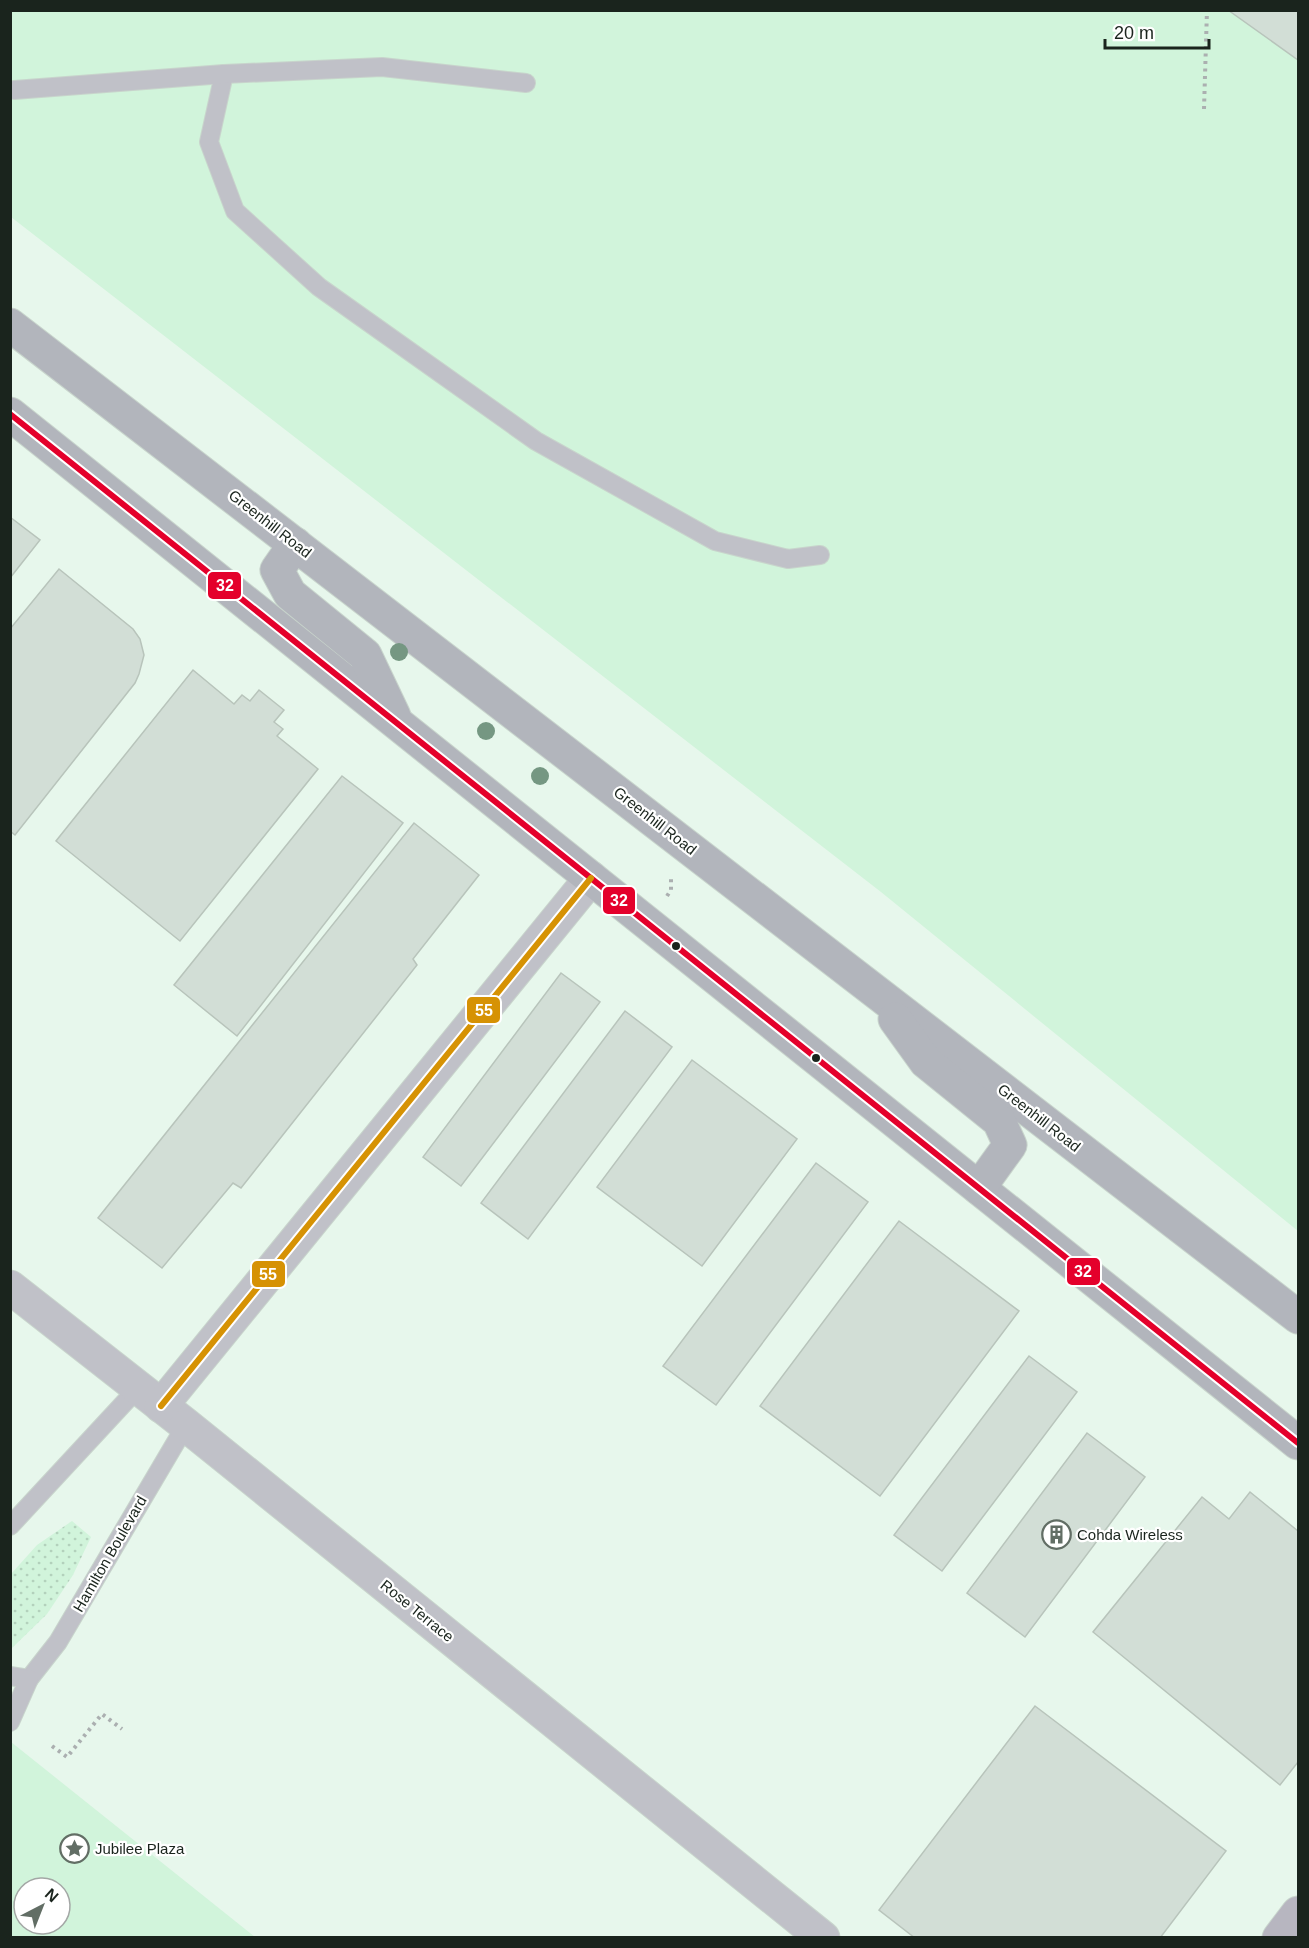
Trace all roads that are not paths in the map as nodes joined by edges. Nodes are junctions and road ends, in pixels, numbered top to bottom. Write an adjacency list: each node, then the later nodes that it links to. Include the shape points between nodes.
1 (224, 74): 2 (lane, via 382,67); 3 (lane); 7 (lane, via 209,142 235,211 319,287 536,441 715,541 788,559)
2 (526, 83)
3 (14, 90)
4 (10, 325): 6 (highway, Greenhill Road)
5 (10, 414): 8 (highway)
6 (295, 544): 8 (highway, via 277,570 290,594 365,655); 10 (highway, Greenhill Road)
7 (820, 555)
8 (397, 723): 9 (highway)
9 (591, 878): 11 (highway); 14 (street, Hamilton Boulevard)
10 (876, 992): 11 (highway, via 926,1062 999,1121 1010,1145); 13 (highway, Greenhill Road)
11 (980, 1188): 15 (highway)
12 (10, 1287): 14 (street, Rose Terrace)
13 (1299, 1317)
14 (162, 1406): 16 (lane, Hamilton Boulevard); 18 (lane, Hamilton Boulevard, via 58,1642); 21 (street, Rose Terrace)
15 (1299, 1443)
16 (10, 1526)
17 (10, 1676): 18 (lane)
18 (29, 1679): 19 (lane, Hamilton Boulevard)
19 (10, 1722)
20 (1299, 1913): 22 (main road)
21 (823, 1938)
22 (1279, 1938)

